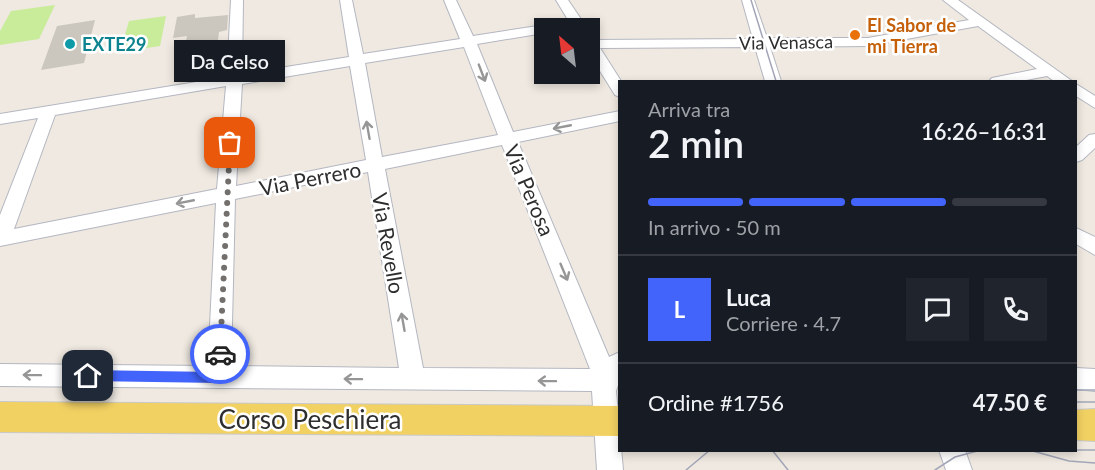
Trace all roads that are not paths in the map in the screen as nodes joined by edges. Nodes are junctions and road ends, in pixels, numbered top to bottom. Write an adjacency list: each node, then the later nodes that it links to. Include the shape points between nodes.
1 (237, 0): 19 (street)
2 (346, 0): 14 (street, Via Revello)
3 (450, 0): 10 (street, Via Perosa)
4 (562, 0): 7 (street)
5 (748, 0): 11 (street)
6 (949, 0): 8 (street)
7 (574, 18)
8 (980, 22): 11 (street, Via Venasca, via 868,42); 15 (street)
9 (534, 31): 10 (street)
10 (470, 42): 14 (street); 26 (street, Via Perosa, one-way to 26)
11 (762, 43): 12 (street, Via Venasca); 16 (street)
12 (600, 44)
13 (600, 60): 20 (street)
14 (356, 61): 19 (street); 29 (street, Via Revello, one-way to 14)
15 (1049, 71): 17 (street); 18 (street)
16 (773, 80)
17 (1002, 80)
18 (1062, 80)
19 (234, 81): 23 (street); 30 (street)
20 (618, 89)
21 (1077, 90): 22 (street)
22 (1095, 103)
23 (48, 112): 25 (street); 32 (street)
24 (618, 116): 26 (street, Via Perrero, one-way to 26)
25 (0, 119)
26 (508, 138): 29 (street, Via Perrero); 34 (street, Via Perosa, one-way to 34, via 584,320)
27 (1095, 139): 28 (street)
28 (1077, 155)
29 (374, 165): 30 (street, Via Perrero); 37 (street, Via Revello, one-way to 29)
30 (226, 194): 32 (street, Via Perrero, one-way to 32); 36 (street)
31 (1077, 237): 33 (street)
32 (0, 239)
33 (1095, 247)
34 (613, 371): 37 (street, Corso Peschiera, one-way to 37); 41 (street)
35 (0, 375): 36 (street, Corso Peschiera, one-way to 35)
36 (219, 377): 37 (street, Corso Peschiera, one-way to 36)
37 (413, 379)
38 (1077, 379): 39 (street)
39 (1095, 380)
40 (0, 417): 41 (main road, Corso Peschiera)
41 (612, 421): 45 (street)
42 (1077, 425): 43 (main road)
43 (1095, 425)
44 (953, 452): 46 (street)
45 (610, 470)
46 (959, 470)

